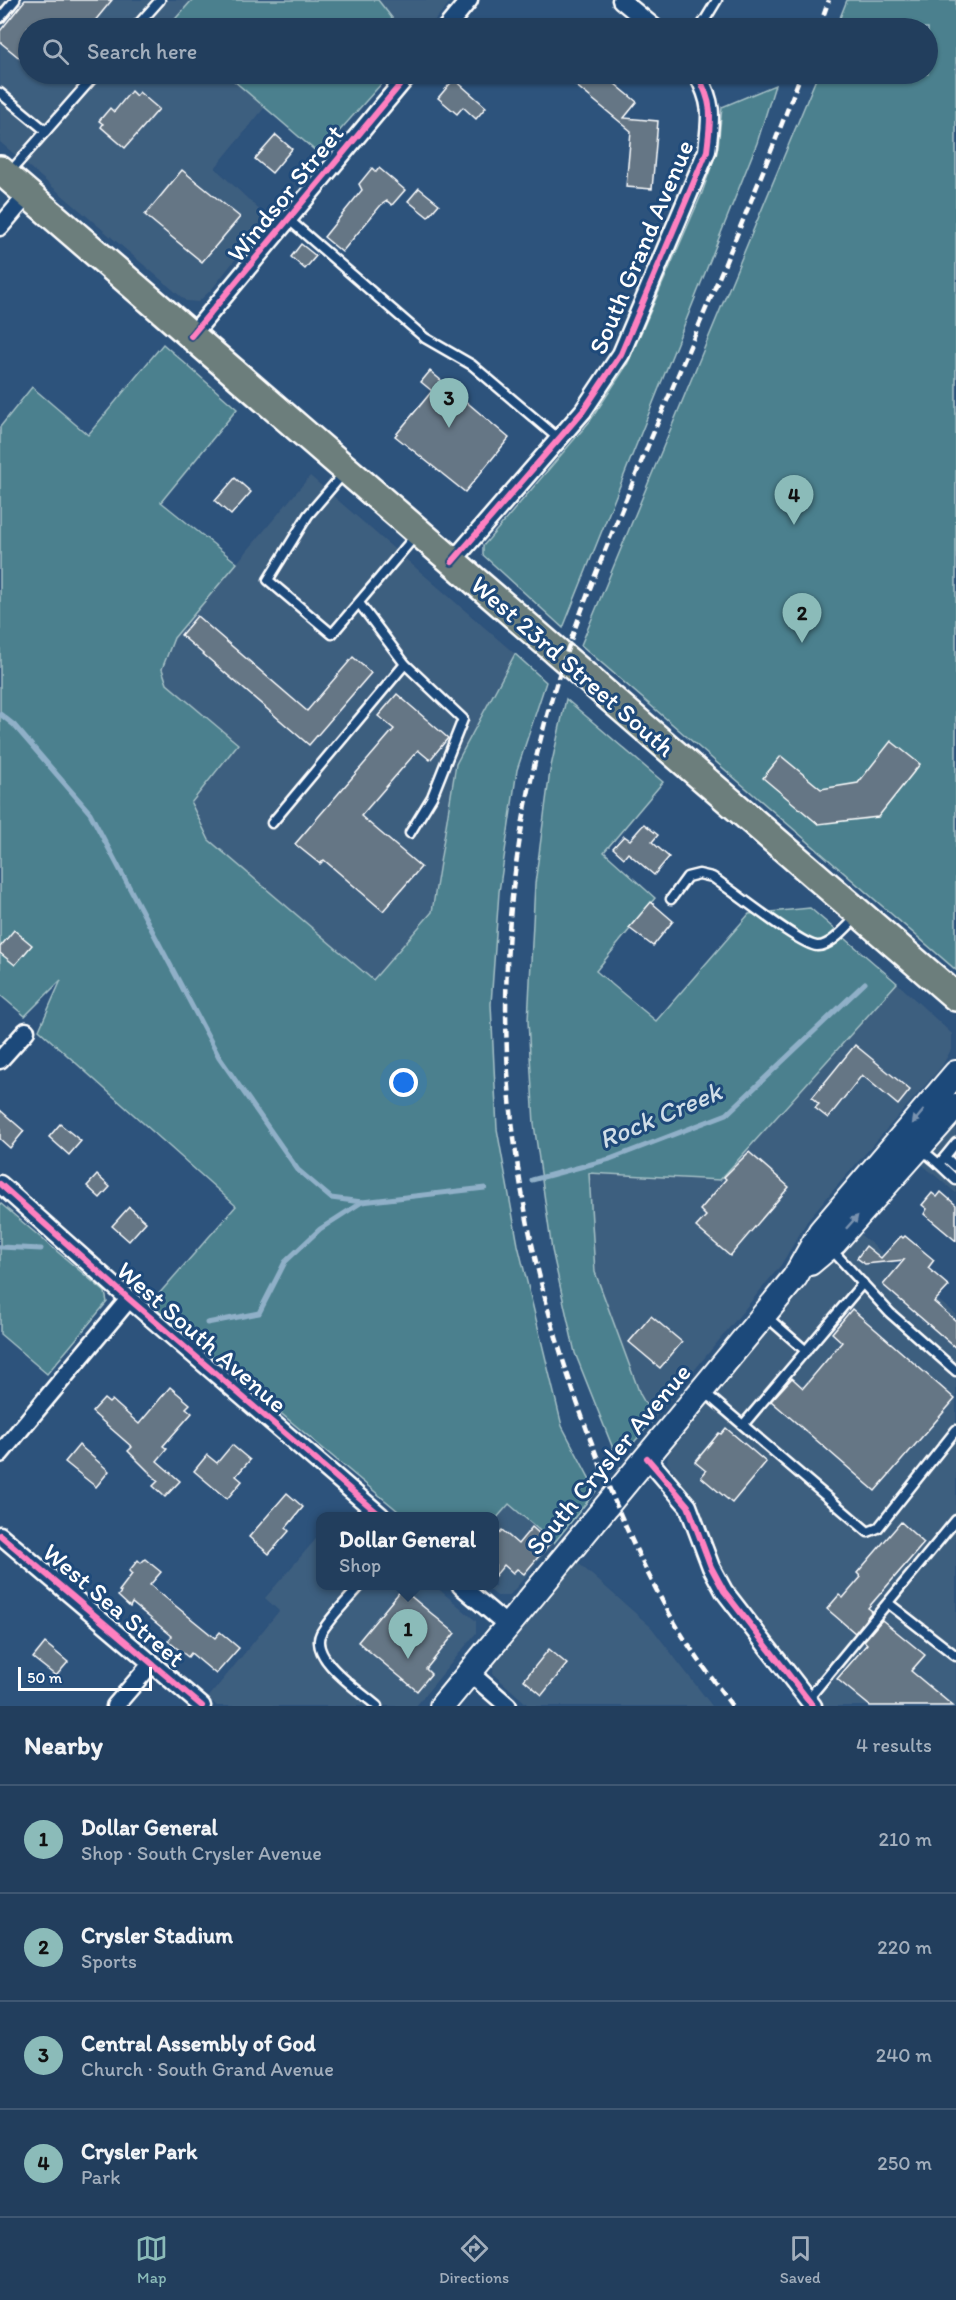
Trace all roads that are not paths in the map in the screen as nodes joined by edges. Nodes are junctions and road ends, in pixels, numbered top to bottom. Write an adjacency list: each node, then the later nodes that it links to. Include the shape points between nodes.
1 (15, 0): 6 (lane)
2 (160, 0): 7 (lane)
3 (469, 0): 8 (street)
4 (621, 0): 9 (street)
5 (717, 0): 10 (lane)
6 (0, 18)
7 (144, 18)
8 (454, 18)
9 (643, 18)
10 (706, 18)
11 (87, 84): 15 (lane)
12 (401, 84): 18 (street, Windsor Street)
13 (703, 84): 21 (street, South Grand Avenue, via 709,95 711,117 707,151 626,348)
14 (0, 93): 15 (lane)
15 (46, 131): 16 (lane)
16 (3, 173): 17 (main road, West 23rd Street South)
17 (28, 194): 19 (street); 20 (main road, West 23rd Street South)
18 (288, 219): 20 (street, Windsor Street); 21 (lane, via 425,338 472,365)
19 (0, 227)
20 (191, 336): 22 (main road, West 23rd Street South)
21 (560, 439): 24 (street, South Grand Avenue)
22 (347, 471): 23 (main road, West 23rd Street South); 25 (lane, via 308,515 268,580 332,634)
23 (418, 532): 24 (main road, West 23rd Street South); 25 (lane)
24 (452, 562): 30 (main road, West 23rd Street South)
25 (358, 603): 26 (lane)
26 (405, 664): 27 (lane); 28 (lane, via 463,719 432,797)
27 (272, 824)
28 (410, 833)
29 (671, 899): 30 (lane, via 687,877 712,877 800,939 817,946 827,944)
30 (861, 914): 31 (main road, West 23rd Street South)
31 (956, 996)
32 (26, 1031): 33 (street)
33 (0, 1060)
34 (956, 1072): 43 (main road, South Crysler Avenue, one-way to 43, via 821,1231)
35 (956, 1106): 37 (main road, South Crysler Avenue)
36 (954, 1147): 38 (lane)
37 (919, 1148): 38 (lane); 42 (main road, South Crysler Avenue, one-way to 37)
38 (942, 1160): 39 (lane); 40 (lane)
39 (956, 1167)
40 (956, 1180)
41 (0, 1184): 45 (street, West South Avenue)
42 (829, 1247): 43 (main road, South Crysler Avenue); 44 (lane)
43 (795, 1277): 46 (main road, South Crysler Avenue)
44 (863, 1283): 47 (lane); 48 (lane, via 890,1313)
45 (129, 1299): 52 (street); 54 (street, West South Avenue)
46 (764, 1314): 47 (lane); 49 (main road, South Crysler Avenue)
47 (806, 1351): 50 (lane)
48 (956, 1371)
49 (702, 1390): 50 (lane); 53 (main road, South Crysler Avenue)
50 (743, 1425): 51 (lane, via 868,1532 878,1528)
51 (956, 1430)
52 (0, 1454)
53 (646, 1458): 60 (main road, South Crysler Avenue); 64 (street, via 688,1506 724,1591)
54 (376, 1512)
55 (956, 1520): 59 (lane)
56 (0, 1535): 62 (street, West Sea Street)
57 (357, 1590): 67 (lane, via 320,1634 319,1648 324,1661)
58 (466, 1590): 60 (street)
59 (888, 1603): 61 (lane); 64 (lane)
60 (507, 1625): 63 (main road, South Crysler Avenue)
61 (956, 1656)
62 (152, 1663): 65 (street); 66 (street, West Sea Street)
63 (470, 1672): 68 (main road, South Crysler Avenue); 69 (street)
64 (810, 1703)
65 (116, 1706)
66 (202, 1706)
67 (376, 1706)
68 (441, 1706)
69 (508, 1706)

